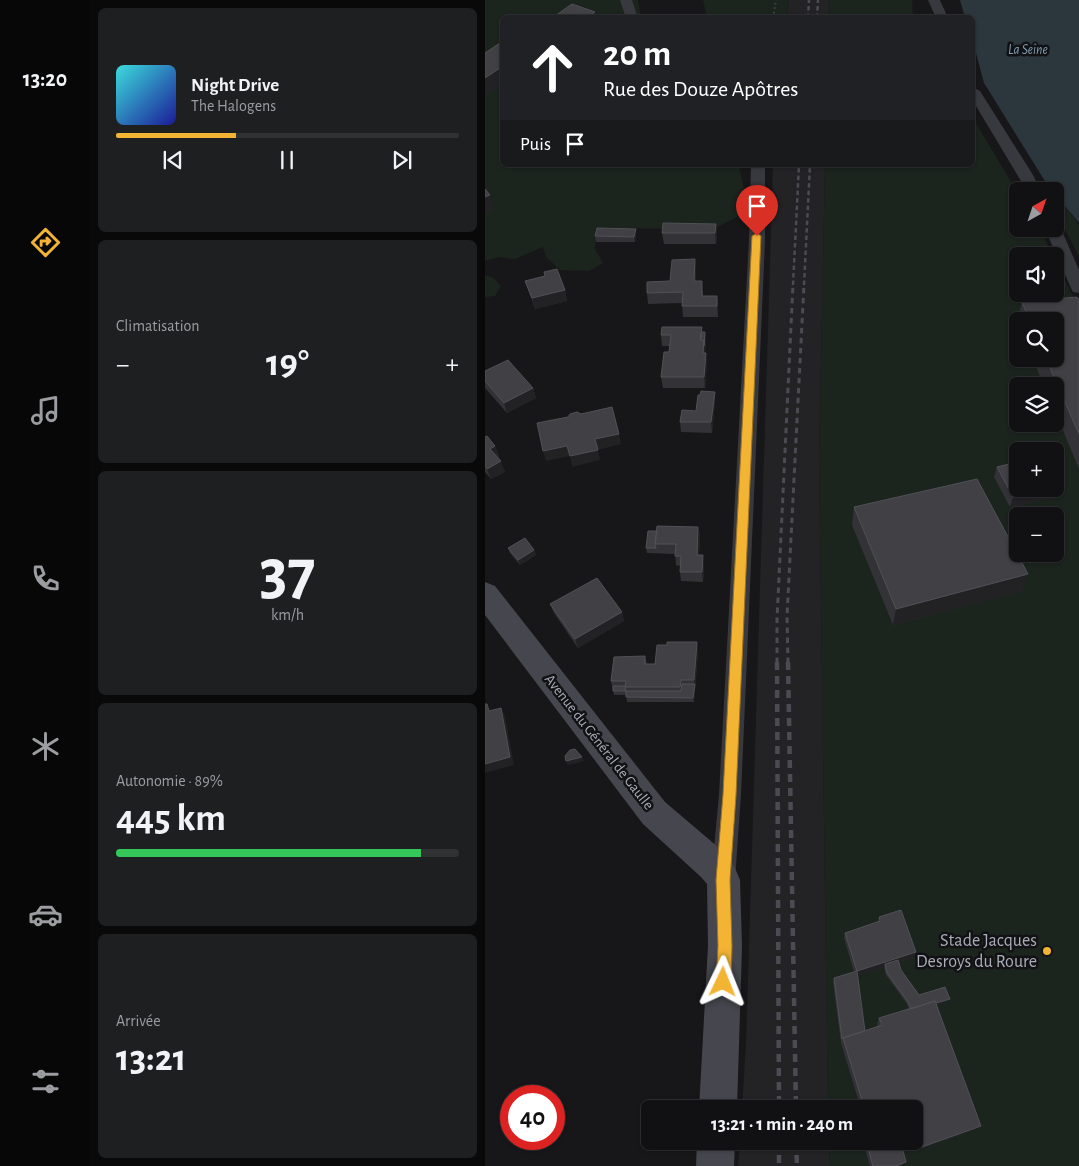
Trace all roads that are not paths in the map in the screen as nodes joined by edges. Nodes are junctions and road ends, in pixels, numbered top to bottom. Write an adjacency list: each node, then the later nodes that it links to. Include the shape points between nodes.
1 (626, 0): 3 (street)
2 (935, 0): 4 (street)
3 (631, 15)
4 (941, 15)
5 (975, 94): 7 (street)
6 (758, 167): 11 (street, via 757,240)
7 (1030, 182)
8 (1057, 238): 9 (street)
9 (1079, 288)
10 (485, 594): 11 (street, Avenue du Général de Gaulle, via 654,813 713,865)
11 (723, 880): 12 (street, via 725,946)
12 (718, 1100)
13 (716, 1150): 14 (street)
14 (715, 1166)

